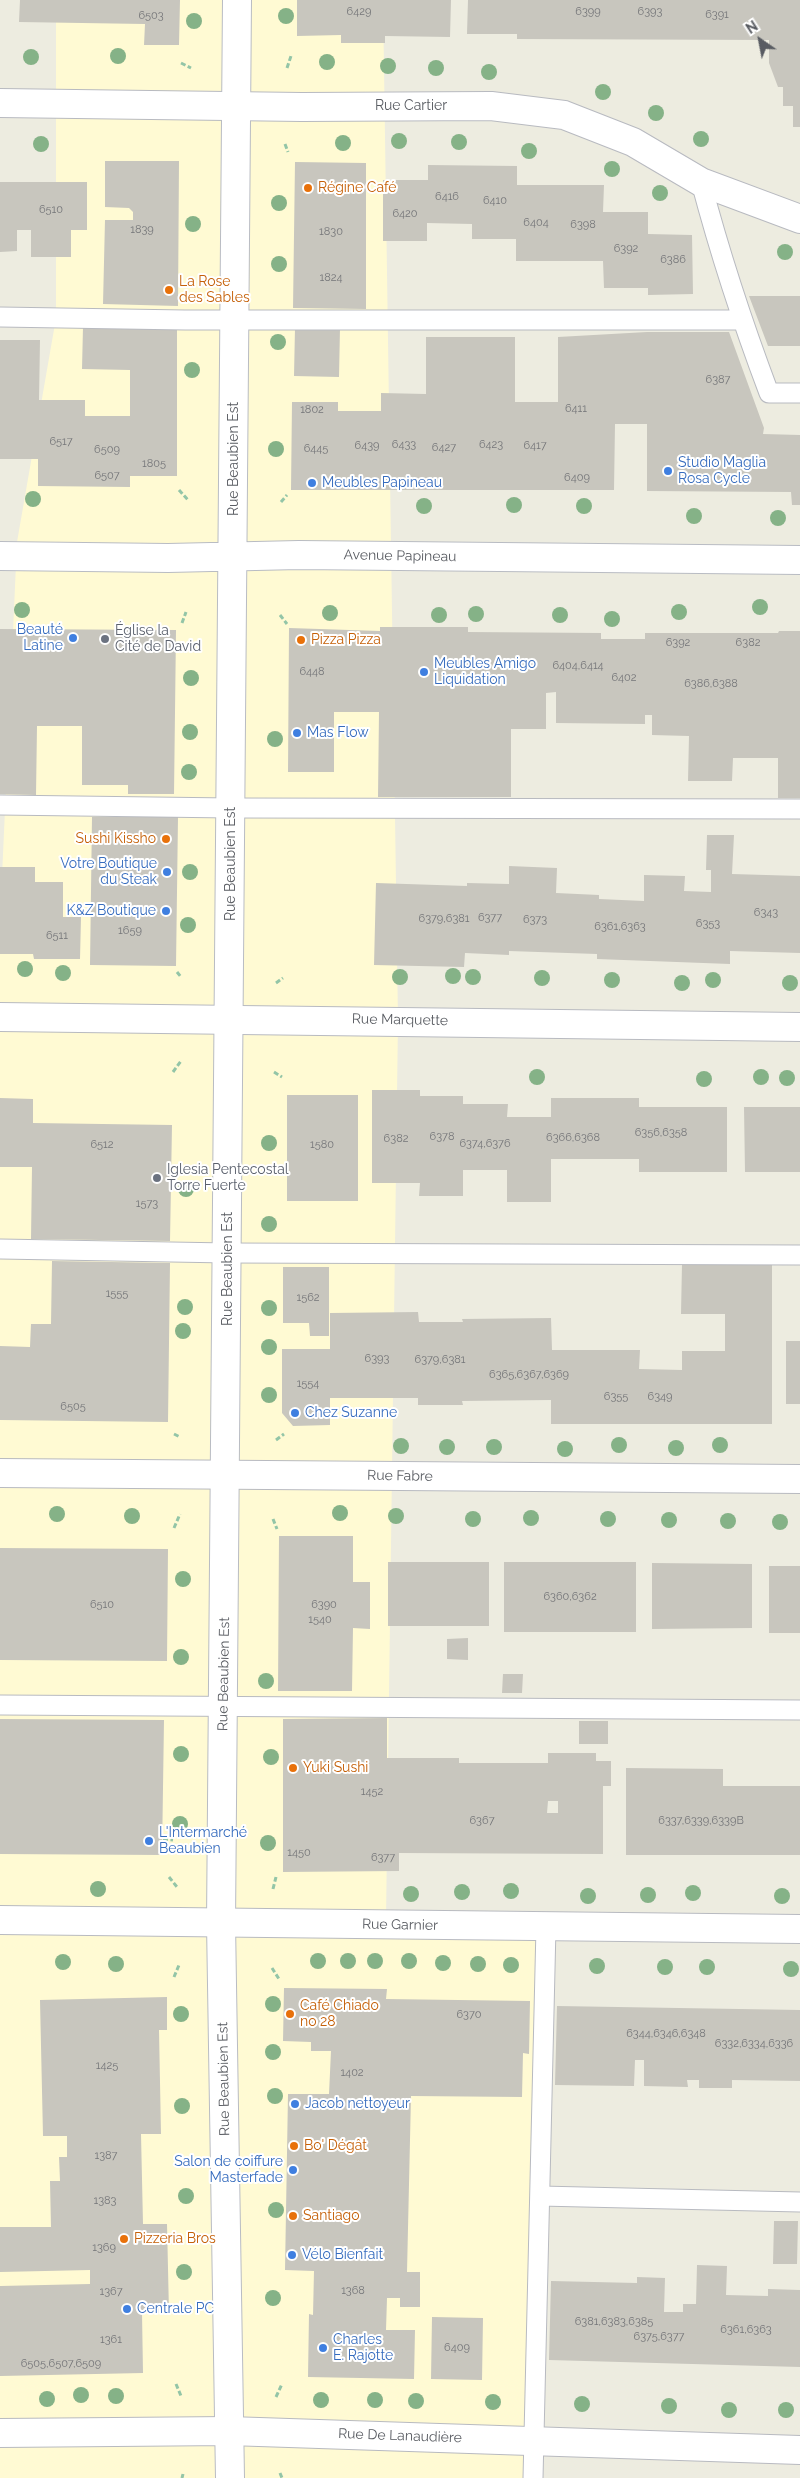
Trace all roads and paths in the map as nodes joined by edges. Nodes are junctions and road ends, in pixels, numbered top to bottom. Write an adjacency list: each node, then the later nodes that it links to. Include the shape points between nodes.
1 (238, 0): 7 (street, Rue Beaubien Est)
2 (292, 56): 5 (path)
3 (181, 63): 4 (path)
4 (191, 68)
5 (287, 68)
6 (0, 103): 7 (street, Rue Cartier)
7 (236, 105): 10 (street, Rue Cartier, via 491,106 564,115 633,142); 13 (street, Rue Beaubien Est)
8 (285, 144): 9 (path)
9 (288, 152)
10 (701, 182): 11 (street, Rue Cartier); 14 (lane)
11 (800, 219)
12 (0, 317): 13 (lane)
13 (235, 319): 14 (lane); 21 (street, Rue Beaubien Est)
14 (742, 320): 15 (lane, via 769,393)
15 (800, 394)
16 (179, 490): 18 (path)
17 (287, 496): 19 (path)
18 (188, 500)
19 (281, 502)
20 (0, 556): 21 (street, Avenue Papineau)
21 (233, 556): 22 (street, Avenue Papineau); 28 (street, Rue Beaubien Est)
22 (800, 560)
23 (186, 612): 25 (path)
24 (280, 615): 26 (path)
25 (182, 622)
26 (287, 624)
27 (0, 805): 28 (lane)
28 (231, 808): 29 (lane); 35 (street, Rue Beaubien Est)
29 (800, 809)
30 (177, 972): 31 (path)
31 (181, 977)
32 (283, 978): 33 (path)
33 (276, 983)
34 (0, 1017): 35 (street, Rue Marquette)
35 (229, 1019): 36 (street, Rue Marquette); 42 (street, Rue Beaubien Est)
36 (800, 1027)
37 (181, 1061): 38 (path)
38 (173, 1072)
39 (274, 1072): 40 (path)
40 (282, 1077)
41 (0, 1249): 42 (lane)
42 (228, 1253): 43 (lane); 49 (street, Rue Beaubien Est)
43 (800, 1255)
44 (174, 1434): 46 (path)
45 (284, 1434): 47 (path)
46 (180, 1437)
47 (273, 1442)
48 (0, 1473): 49 (street, Rue Fabre)
49 (227, 1474): 50 (street, Rue Fabre); 56 (street, Rue Beaubien Est)
50 (800, 1479)
51 (180, 1514): 53 (path)
52 (273, 1519): 54 (path)
53 (174, 1528)
54 (278, 1529)
55 (0, 1705): 56 (lane)
56 (224, 1707): 57 (lane); 65 (street, Rue Beaubien Est)
57 (800, 1710)
58 (163, 1839): 59 (path)
59 (173, 1840)
60 (169, 1877): 62 (path)
61 (276, 1877): 63 (path)
62 (177, 1887)
63 (273, 1890)
64 (0, 1920): 65 (street, Rue Garnier)
65 (221, 1923): 66 (street, Rue Garnier); 78 (street, Rue Beaubien Est)
66 (546, 1926): 67 (street, Rue Garnier); 72 (lane)
67 (800, 1930)
68 (179, 1965): 70 (path)
69 (272, 1968): 71 (path)
70 (174, 1976)
71 (279, 1979)
72 (540, 2196): 73 (lane); 80 (lane)
73 (800, 2202)
74 (176, 2384): 76 (path)
75 (282, 2384): 77 (path)
76 (181, 2396)
77 (276, 2397)
78 (229, 2431): 79 (street, Rue De Lanaudière); 80 (street, Rue De Lanaudière); 83 (street, Rue Beaubien Est)
79 (0, 2433)
80 (534, 2441): 81 (street, Rue De Lanaudière); 85 (lane)
81 (800, 2450)
82 (280, 2473): 84 (path)
83 (230, 2478)
84 (282, 2478)
85 (533, 2478)

